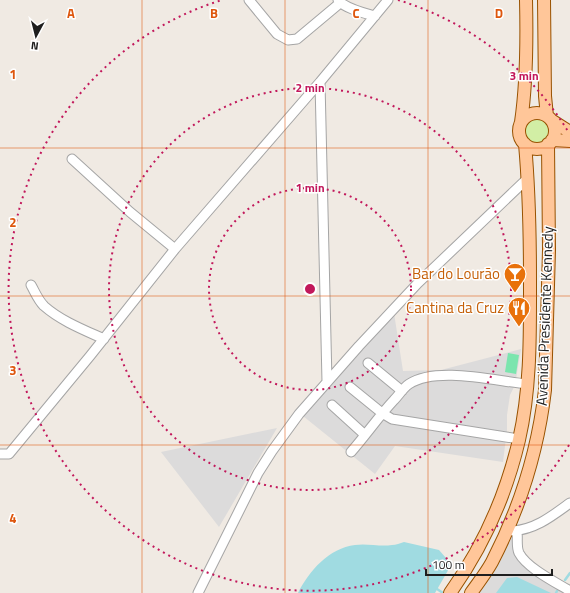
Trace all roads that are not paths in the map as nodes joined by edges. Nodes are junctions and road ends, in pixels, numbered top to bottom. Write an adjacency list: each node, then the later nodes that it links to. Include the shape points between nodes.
1 (248, 0): 5 (street, via 277,34 288,40 297,39)
2 (388, 0): 6 (street)
3 (526, 0): 9 (main road, Avenida Presidente Kennedy, via 526,76)
4 (544, 0): 8 (main road, Avenida Presidente Kennedy, via 545,96)
5 (339, 1): 6 (street)
6 (375, 16): 7 (street)
7 (320, 82): 16 (street); 20 (street)
8 (549, 118): 9 (main road, via 534,113); 10 (main road); 12 (main road, Avenida Presidente Kennedy, via 555,130)
9 (521, 122): 13 (main road, Avenida Presidente Kennedy, via 519,134)
10 (570, 132)
11 (570, 140): 12 (main road)
12 (550, 142): 13 (main road, via 536,148); 31 (main road, Avenida Presidente Kennedy, via 545,390 536,446)
13 (525, 144): 15 (main road, Avenida Presidente Kennedy)
14 (72, 159): 16 (street)
15 (528, 178): 20 (street, via 418,283); 21 (main road, Avenida Presidente Kennedy, via 530,309)
16 (175, 250): 18 (street)
17 (31, 285): 18 (street, via 44,305 54,313)
18 (104, 339): 29 (street, via 9,454)
19 (368, 363): 23 (street)
20 (327, 382): 33 (street, via 299,414 258,473)
21 (526, 384): 23 (street, via 455,374 416,381); 27 (main road, Avenida Presidente Kennedy)
22 (350, 387): 25 (street)
23 (402, 391): 25 (street)
24 (332, 405): 26 (street)
25 (382, 413): 26 (street); 27 (street, via 398,420)
26 (365, 435): 28 (street)
27 (519, 439): 34 (main road, Avenida Presidente Kennedy, via 508,479 487,532)
28 (351, 452)
29 (0, 454)
30 (570, 503): 31 (street, via 539,524)
31 (512, 531): 32 (street, via 524,559 536,570); 35 (main road, Avenida Presidente Kennedy)
32 (570, 591)
33 (198, 593)
34 (450, 593)
35 (471, 593)

